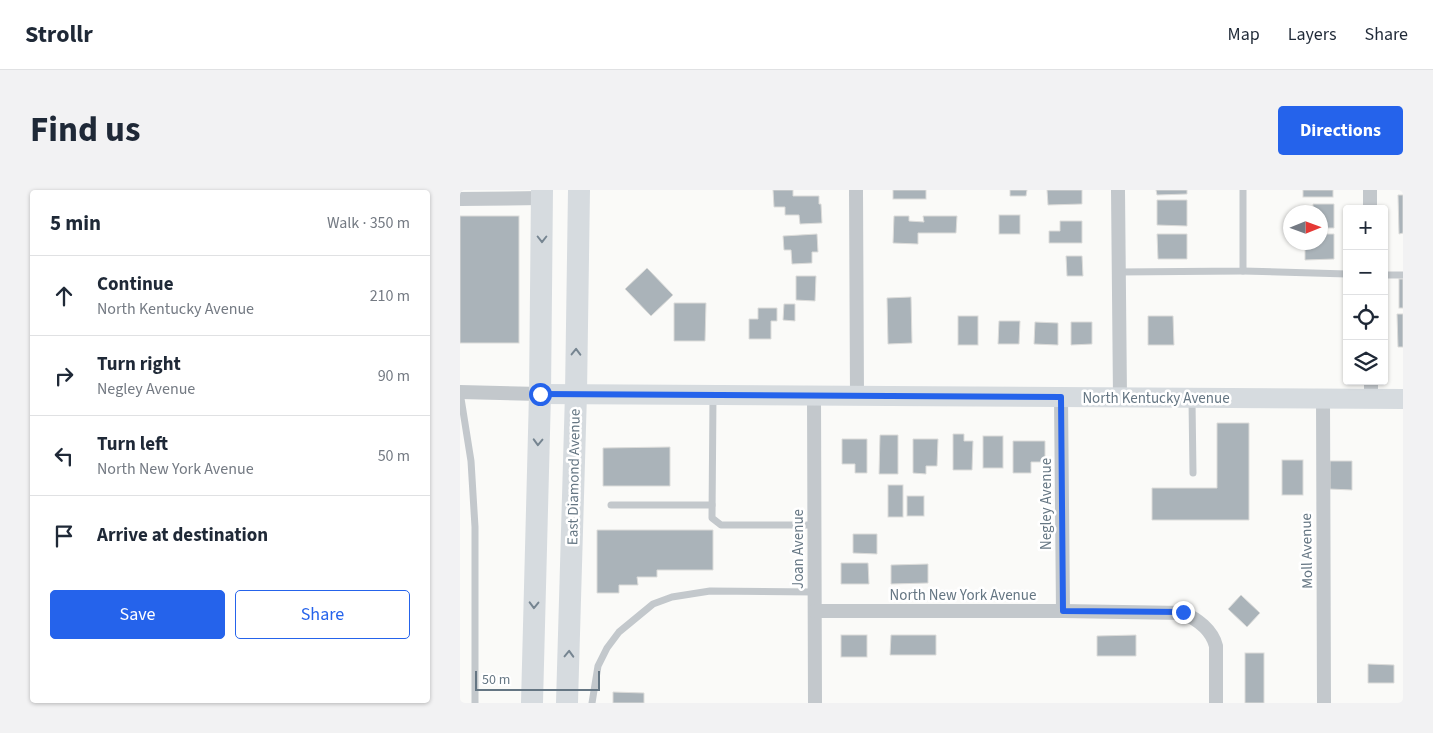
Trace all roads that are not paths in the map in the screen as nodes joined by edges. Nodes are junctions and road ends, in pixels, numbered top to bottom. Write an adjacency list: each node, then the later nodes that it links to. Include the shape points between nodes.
1 (579, 190): 16 (main road, East Diamond Avenue, one-way to 1)
2 (856, 190): 20 (street)
3 (1118, 190): 10 (street)
4 (1243, 190): 9 (lane)
5 (1370, 190): 8 (street)
6 (542, 194): 7 (street); 17 (main road, one-way to 17)
7 (460, 199)
8 (1370, 205)
9 (1243, 271): 10 (lane); 11 (lane)
10 (1119, 272): 22 (street)
11 (1343, 274)
12 (1388, 275): 13 (lane)
13 (1403, 275)
14 (1371, 390): 24 (street, North Kentucky Avenue); 25 (street, North Kentucky Avenue)
15 (460, 392): 17 (street, North Kentucky Avenue); 33 (lane, via 471,461 475,528)
16 (576, 393): 17 (street, North Kentucky Avenue); 18 (street, North Kentucky Avenue); 35 (main road, East Diamond Avenue, one-way to 16)
17 (540, 394): 34 (main road, one-way to 34)
18 (713, 394): 19 (street, North Kentucky Avenue); 28 (lane)
19 (814, 396): 20 (street, North Kentucky Avenue); 29 (street, Joan Avenue)
20 (857, 396): 21 (street, North Kentucky Avenue)
21 (1061, 397): 22 (street, North Kentucky Avenue); 31 (street, Negley Avenue)
22 (1120, 398): 23 (street, North Kentucky Avenue)
23 (1192, 398): 24 (street, North Kentucky Avenue); 26 (lane)
24 (1322, 398): 39 (street, Moll Avenue)
25 (1403, 399)
26 (1193, 473)
27 (611, 505): 28 (lane)
28 (712, 505): 29 (lane, via 712,518 721,525)
29 (815, 525): 30 (street, Joan Avenue)
30 (815, 592): 32 (street, Joan Avenue); 36 (lane, via 710,591 672,597 654,604 619,632 606,648 598,666)
31 (1063, 611): 32 (street, North New York Avenue); 38 (street, North New York Avenue, via 1183,612 1193,617 1214,638)
32 (815, 612): 37 (street, Joan Avenue)
33 (475, 703)
34 (532, 703)
35 (567, 703)
36 (592, 703)
37 (816, 703)
38 (1216, 703)
39 (1324, 703)

